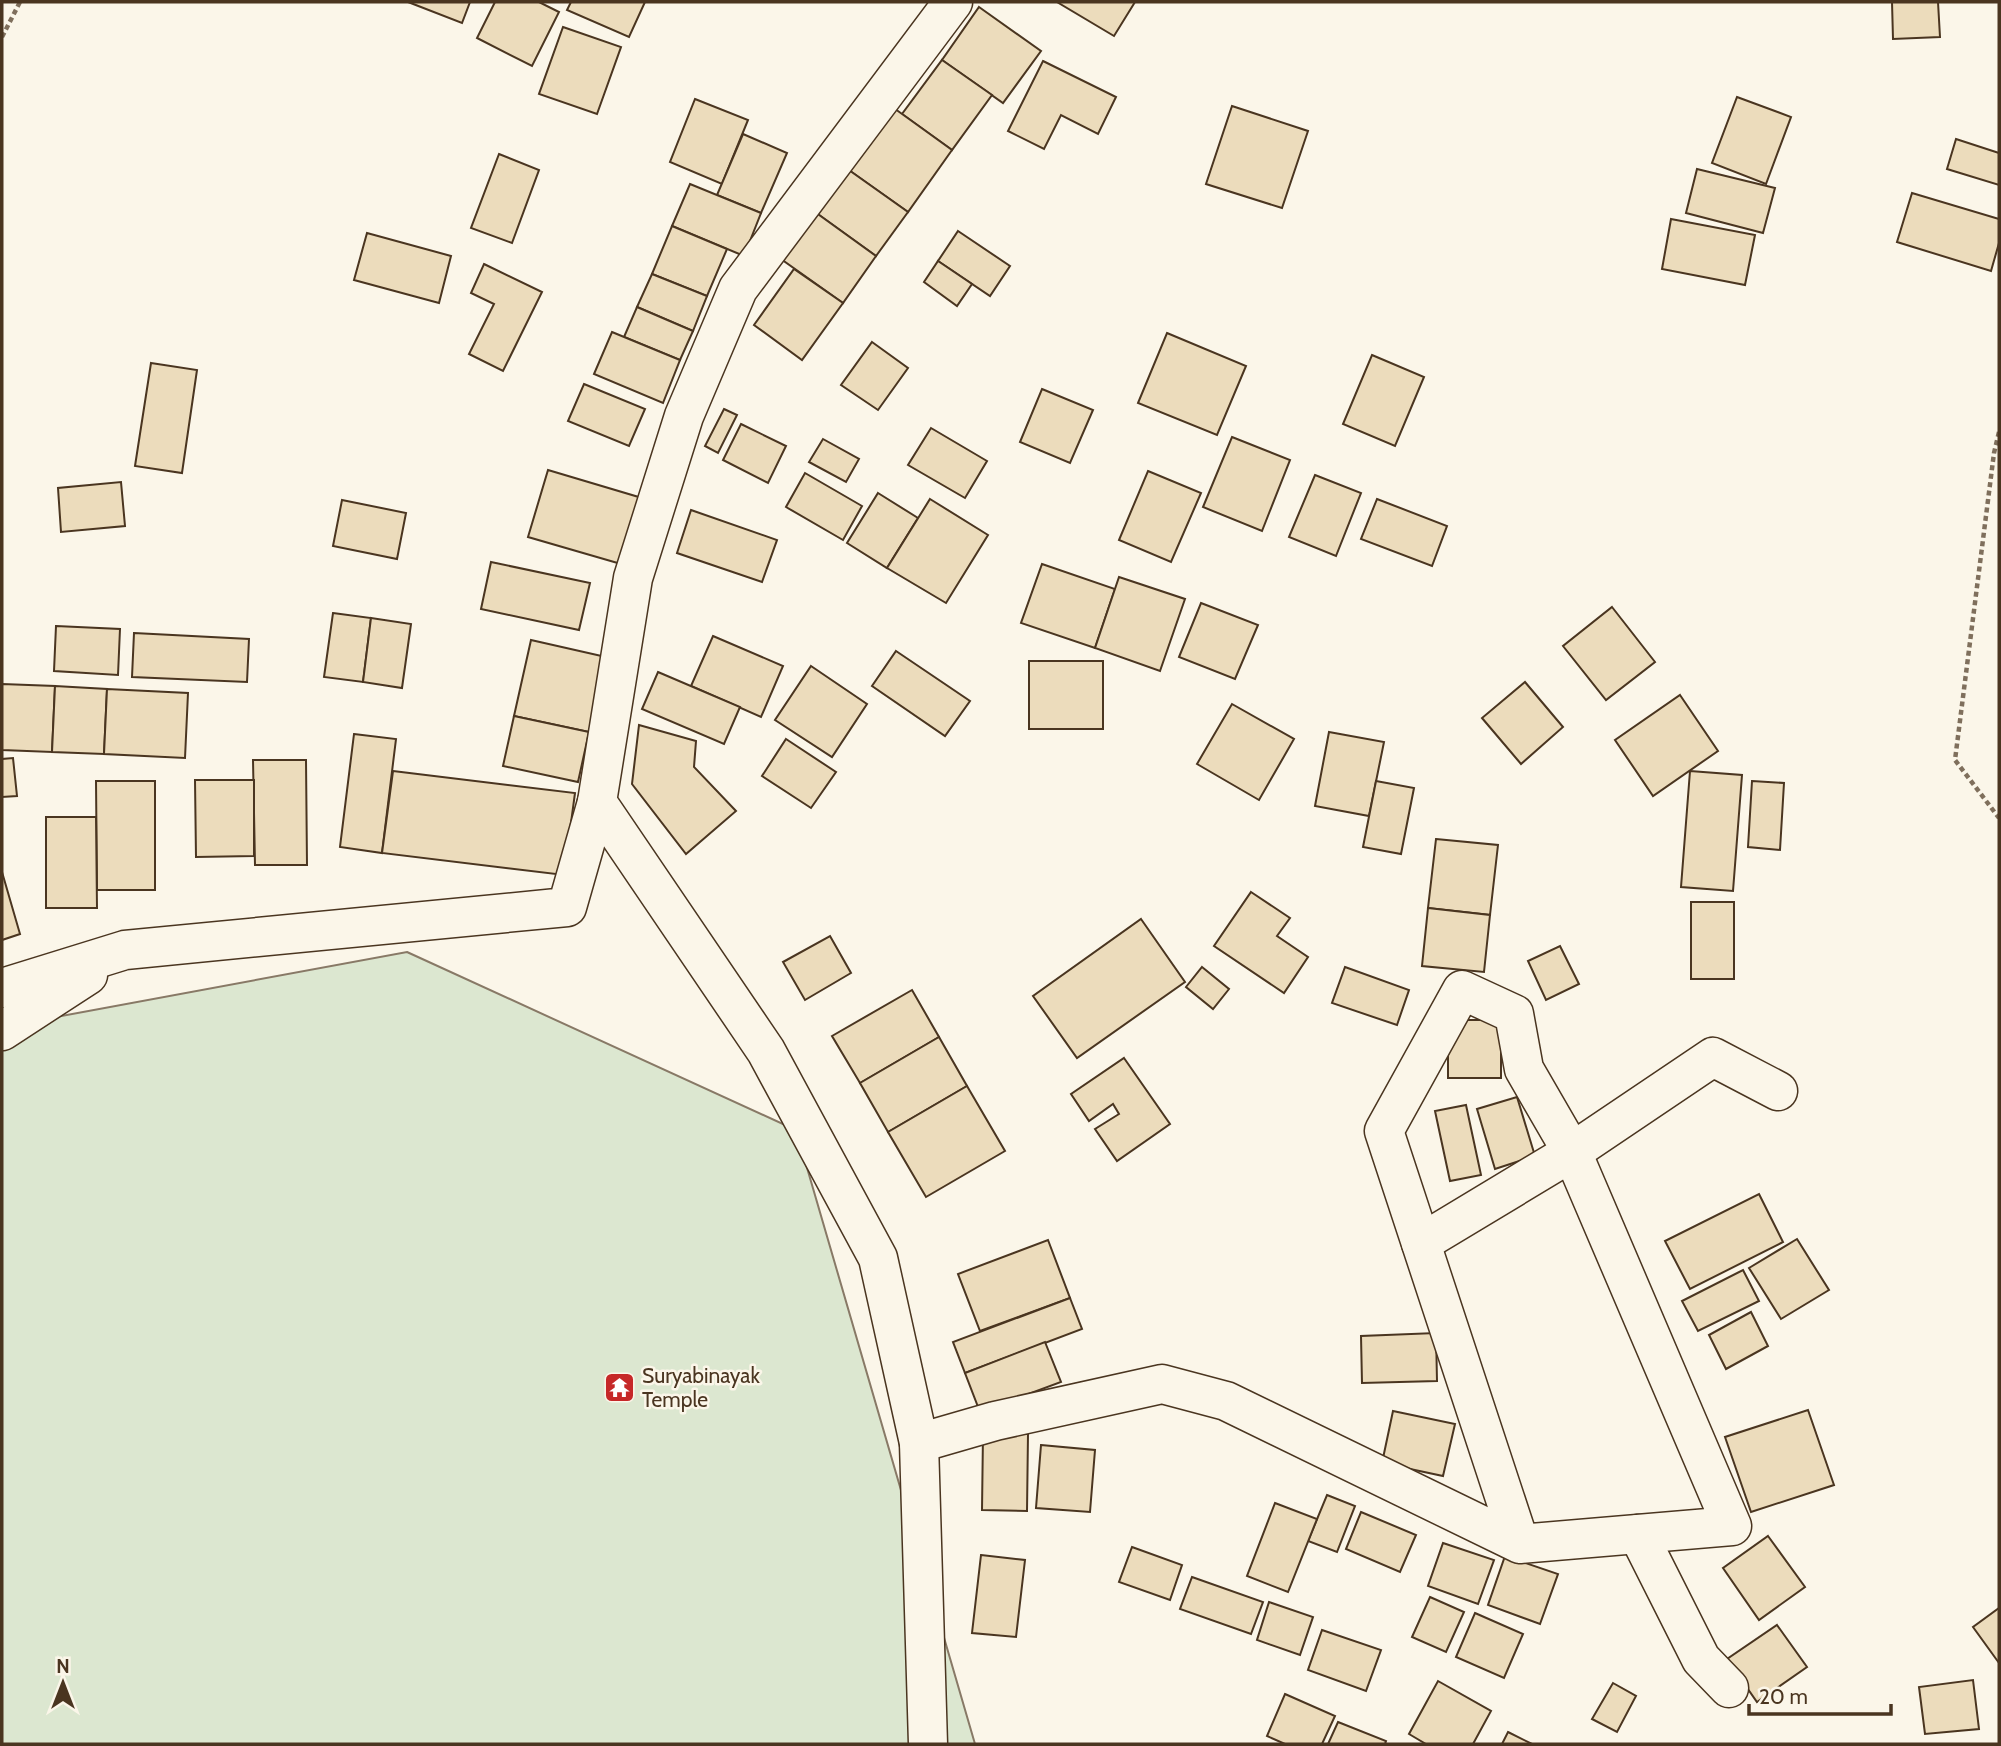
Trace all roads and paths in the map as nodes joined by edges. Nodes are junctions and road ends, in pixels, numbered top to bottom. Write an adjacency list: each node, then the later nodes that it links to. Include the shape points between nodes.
1 (20, 2): 3 (path)
2 (953, 2): 5 (street, via 738,289 684,416 633,578)
3 (2, 37)
4 (1999, 432): 6 (path, via 1955,760)
5 (597, 802): 7 (street, via 567,907); 13 (street, via 766,1051 878,1258)
6 (1999, 818)
7 (125, 950): 8 (street); 9 (street)
8 (2, 988)
9 (2, 1031)
10 (1778, 1091): 11 (street, via 1713,1057)
11 (1572, 1152): 12 (street); 12 (street, via 1524,1069 1514,1014 1462,990 1384,1131); 14 (street, via 1732,1526)
12 (1421, 1243): 15 (street)
13 (919, 1443): 15 (street, via 1162,1384 1226,1401); 17 (street)
14 (1638, 1534): 15 (street); 16 (street, via 1701,1659)
15 (1520, 1544)
16 (1729, 1688)
17 (928, 1744)

